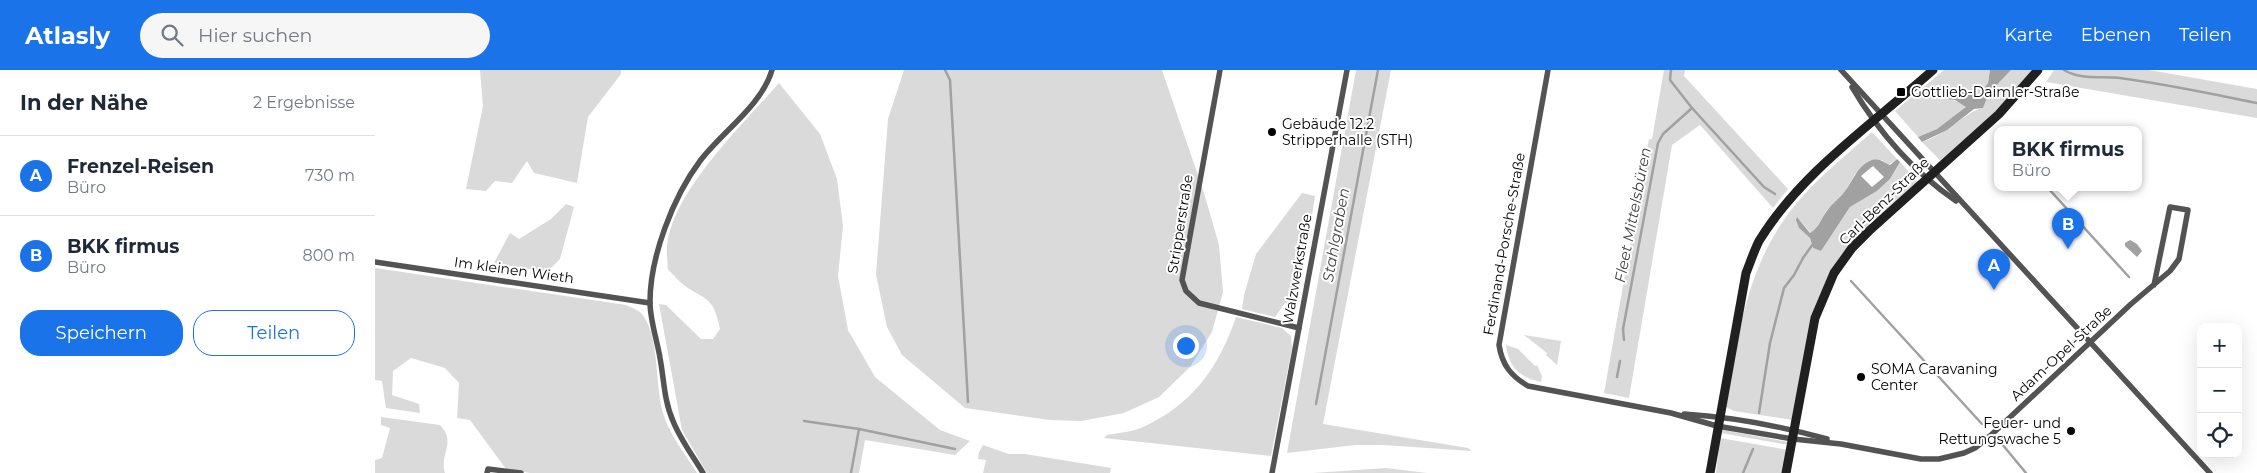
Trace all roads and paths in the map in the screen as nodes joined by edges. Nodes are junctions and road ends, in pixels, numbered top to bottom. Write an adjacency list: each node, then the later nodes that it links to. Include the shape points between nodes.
1 (772, 70): 16 (street, via 758,98 699,162 676,200 662,238)
2 (1220, 70): 17 (street, Stripperstraße, via 1182,280 1186,291 1199,303)
3 (1347, 70): 17 (street, Walzwerkstraße)
4 (1548, 70): 19 (street, Ferdinand-Porsche-Straße, via 1500,336 1504,364 1515,378 1528,386)
5 (1841, 70): 8 (street)
6 (1933, 70): 9 (street)
7 (2038, 70): 11 (street, Carl-Benz-Straße, via 2016,98)
8 (1847, 76): 9 (street); 10 (street)
9 (1882, 115): 10 (street); 11 (street)
10 (1873, 121): 12 (street); 20 (street, via 1806,183 1758,243 1746,273)
11 (1934, 173): 12 (street, Carl-Benz-Straße); 13 (street)
12 (1927, 180): 13 (street); 22 (street, Carl-Benz-Straße, via 1852,248 1834,273 1815,318)
13 (1964, 206): 18 (street)
14 (375, 262): 16 (street, Im kleinen Wieth)
15 (2154, 285): 15 (street, Adam-Opel-Straße, via 2177,262 2188,210 2170,207); 18 (street, Adam-Opel-Straße)
16 (650, 303): 26 (street, via 666,403 673,422)
17 (1299, 328): 27 (street, Walzwerkstraße)
18 (2089, 344): 23 (street, Adam-Opel-Straße, via 1990,436 1964,453 1921,459); 30 (street)
19 (1671, 413): 20 (street, Ferdinand-Porsche-Straße); 21 (street, Ferdinand-Porsche-Straße)
20 (1719, 416): 21 (street); 22 (street, Ferdinand-Porsche-Straße)
21 (1717, 426): 22 (street, Ferdinand-Porsche-Straße); 28 (street)
22 (1794, 435): 23 (street, Adam-Opel-Straße); 23 (street, Adam-Opel-Straße); 29 (street, Carl-Benz-Straße)
23 (1841, 444)
24 (488, 471): 25 (street)
25 (521, 473)
26 (703, 473)
27 (1272, 473)
28 (1710, 473)
29 (1786, 473)
30 (2210, 473)

